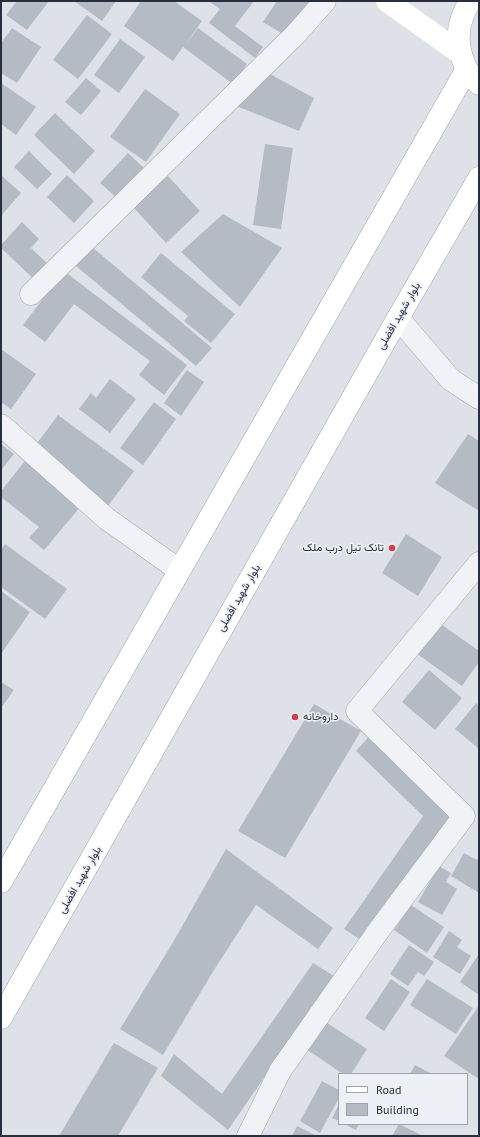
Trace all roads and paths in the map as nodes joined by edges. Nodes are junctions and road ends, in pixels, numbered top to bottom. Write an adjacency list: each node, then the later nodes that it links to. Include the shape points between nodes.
1 (325, 1): 6 (street, via 295,35)
2 (387, 1): 4 (main road)
3 (470, 1): 4 (main road, via 458,35)
4 (468, 69): 11 (main road)
5 (479, 178): 7 (main road, بلوار شهید افضلی)
6 (31, 294)
7 (398, 318): 8 (street, via 451,380); 13 (main road, بلوار شهید افضلی)
8 (479, 398)
9 (1, 425): 11 (street, via 107,519)
10 (479, 563): 14 (street, via 357,711 464,816 379,930 280,1072)
11 (180, 570): 12 (main road)
12 (1, 882)
13 (1, 1018)
14 (248, 1136)

